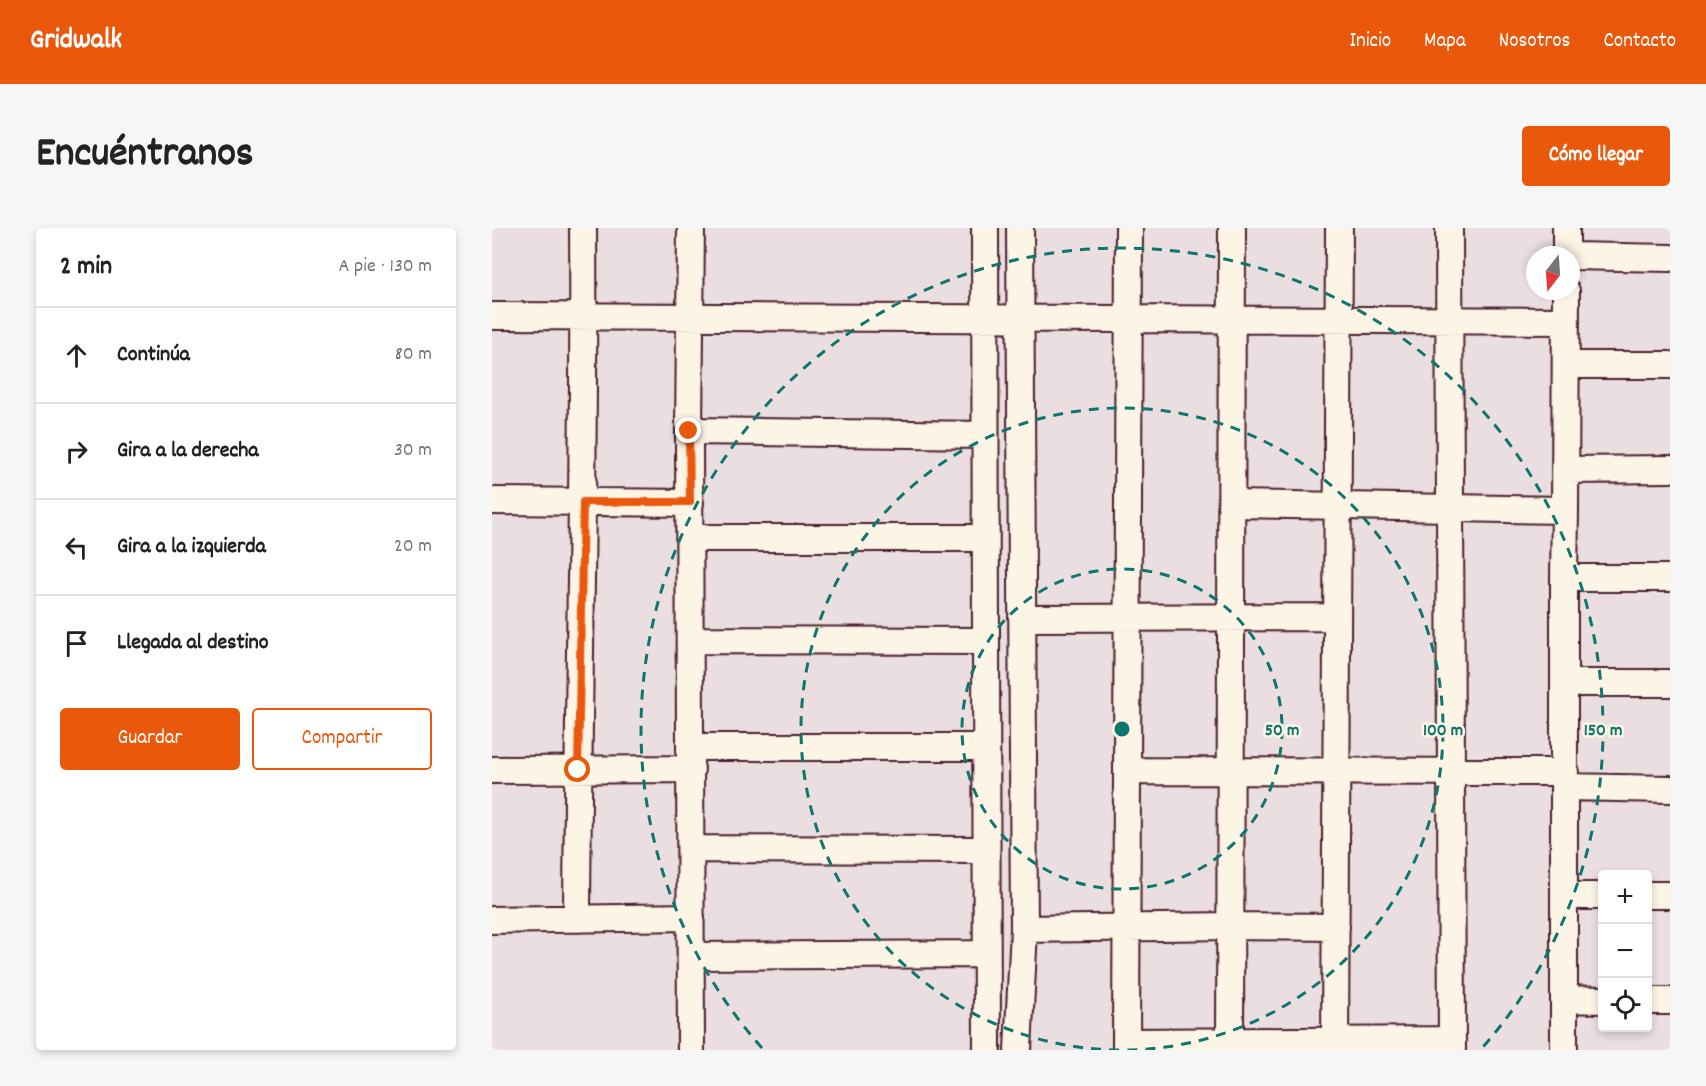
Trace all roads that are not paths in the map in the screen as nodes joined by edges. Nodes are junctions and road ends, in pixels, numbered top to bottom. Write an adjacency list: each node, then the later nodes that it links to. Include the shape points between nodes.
1 (583, 228): 15 (street)
2 (691, 228): 16 (street)
3 (985, 228): 17 (street)
4 (1020, 228): 18 (street)
5 (1129, 228): 19 (street)
6 (1232, 228): 20 (street)
7 (1339, 228): 21 (street)
8 (1449, 228): 22 (street)
9 (1566, 228): 10 (street)
10 (1566, 246)
11 (1580, 256): 12 (street)
12 (1670, 258)
13 (1566, 300): 23 (street)
14 (492, 316): 15 (street)
15 (583, 316): 16 (street); 31 (street)
16 (690, 317): 17 (street); 26 (street)
17 (984, 318): 18 (street); 27 (street)
18 (1019, 318): 19 (street); 41 (street)
19 (1130, 319): 20 (street); 42 (street)
20 (1232, 320): 21 (street); 33 (street)
21 (1339, 320): 22 (street); 34 (street)
22 (1449, 321): 23 (street); 35 (street)
23 (1566, 321): 24 (street)
24 (1566, 365): 25 (street); 29 (street)
25 (1670, 365)
26 (689, 431): 27 (street); 32 (street)
27 (985, 435): 38 (street)
28 (1670, 469): 29 (street)
29 (1566, 470): 36 (street)
30 (492, 501): 31 (street)
31 (583, 502): 32 (street); 52 (street)
32 (690, 502): 37 (street)
33 (1231, 504): 34 (street); 43 (street)
34 (1338, 506): 35 (street); 44 (street)
35 (1450, 508): 36 (street); 56 (street)
36 (1566, 510): 39 (street)
37 (690, 538): 38 (street); 45 (street)
38 (985, 538): 46 (street)
39 (1564, 578): 40 (street); 47 (street)
40 (1670, 578)
41 (1022, 618): 42 (street); 71 (street)
42 (1128, 618): 43 (street); 53 (street)
43 (1231, 618): 44 (street); 54 (street)
44 (1337, 618): 55 (street)
45 (691, 640): 46 (street); 50 (street)
46 (985, 641): 49 (street)
47 (1565, 683): 48 (street); 57 (street)
48 (1670, 683)
49 (986, 747): 50 (street); 60 (street)
50 (691, 758): 52 (street); 59 (street)
51 (492, 770): 52 (street)
52 (578, 770): 66 (street)
53 (1127, 771): 54 (street); 70 (street)
54 (1230, 771): 55 (street); 68 (street)
55 (1336, 772): 56 (street); 69 (street)
56 (1452, 772): 57 (street); 79 (street)
57 (1565, 780): 58 (street); 63 (street)
58 (1670, 789)
59 (691, 849): 60 (street); 65 (street)
60 (986, 850): 72 (street)
61 (1652, 895): 62 (street)
62 (1670, 895)
63 (1564, 896): 64 (street); 74 (street)
64 (1598, 896)
65 (691, 917): 66 (street); 73 (street)
66 (577, 919): 67 (street)
67 (492, 920)
68 (1229, 926): 69 (street); 70 (street); 81 (street)
69 (1336, 927): 78 (street)
70 (1127, 928): 71 (street); 80 (street)
71 (1024, 929): 84 (street)
72 (986, 954): 73 (street); 83 (street)
73 (691, 956): 82 (street)
74 (1565, 999): 75 (street); 85 (street)
75 (1598, 1000)
76 (1652, 1001): 77 (street)
77 (1670, 1001)
78 (1335, 1045): 79 (street); 81 (street)
79 (1452, 1045)
80 (1126, 1046): 81 (street)
81 (1230, 1046)
82 (691, 1050)
83 (987, 1050)
84 (1018, 1050)
85 (1564, 1050)

